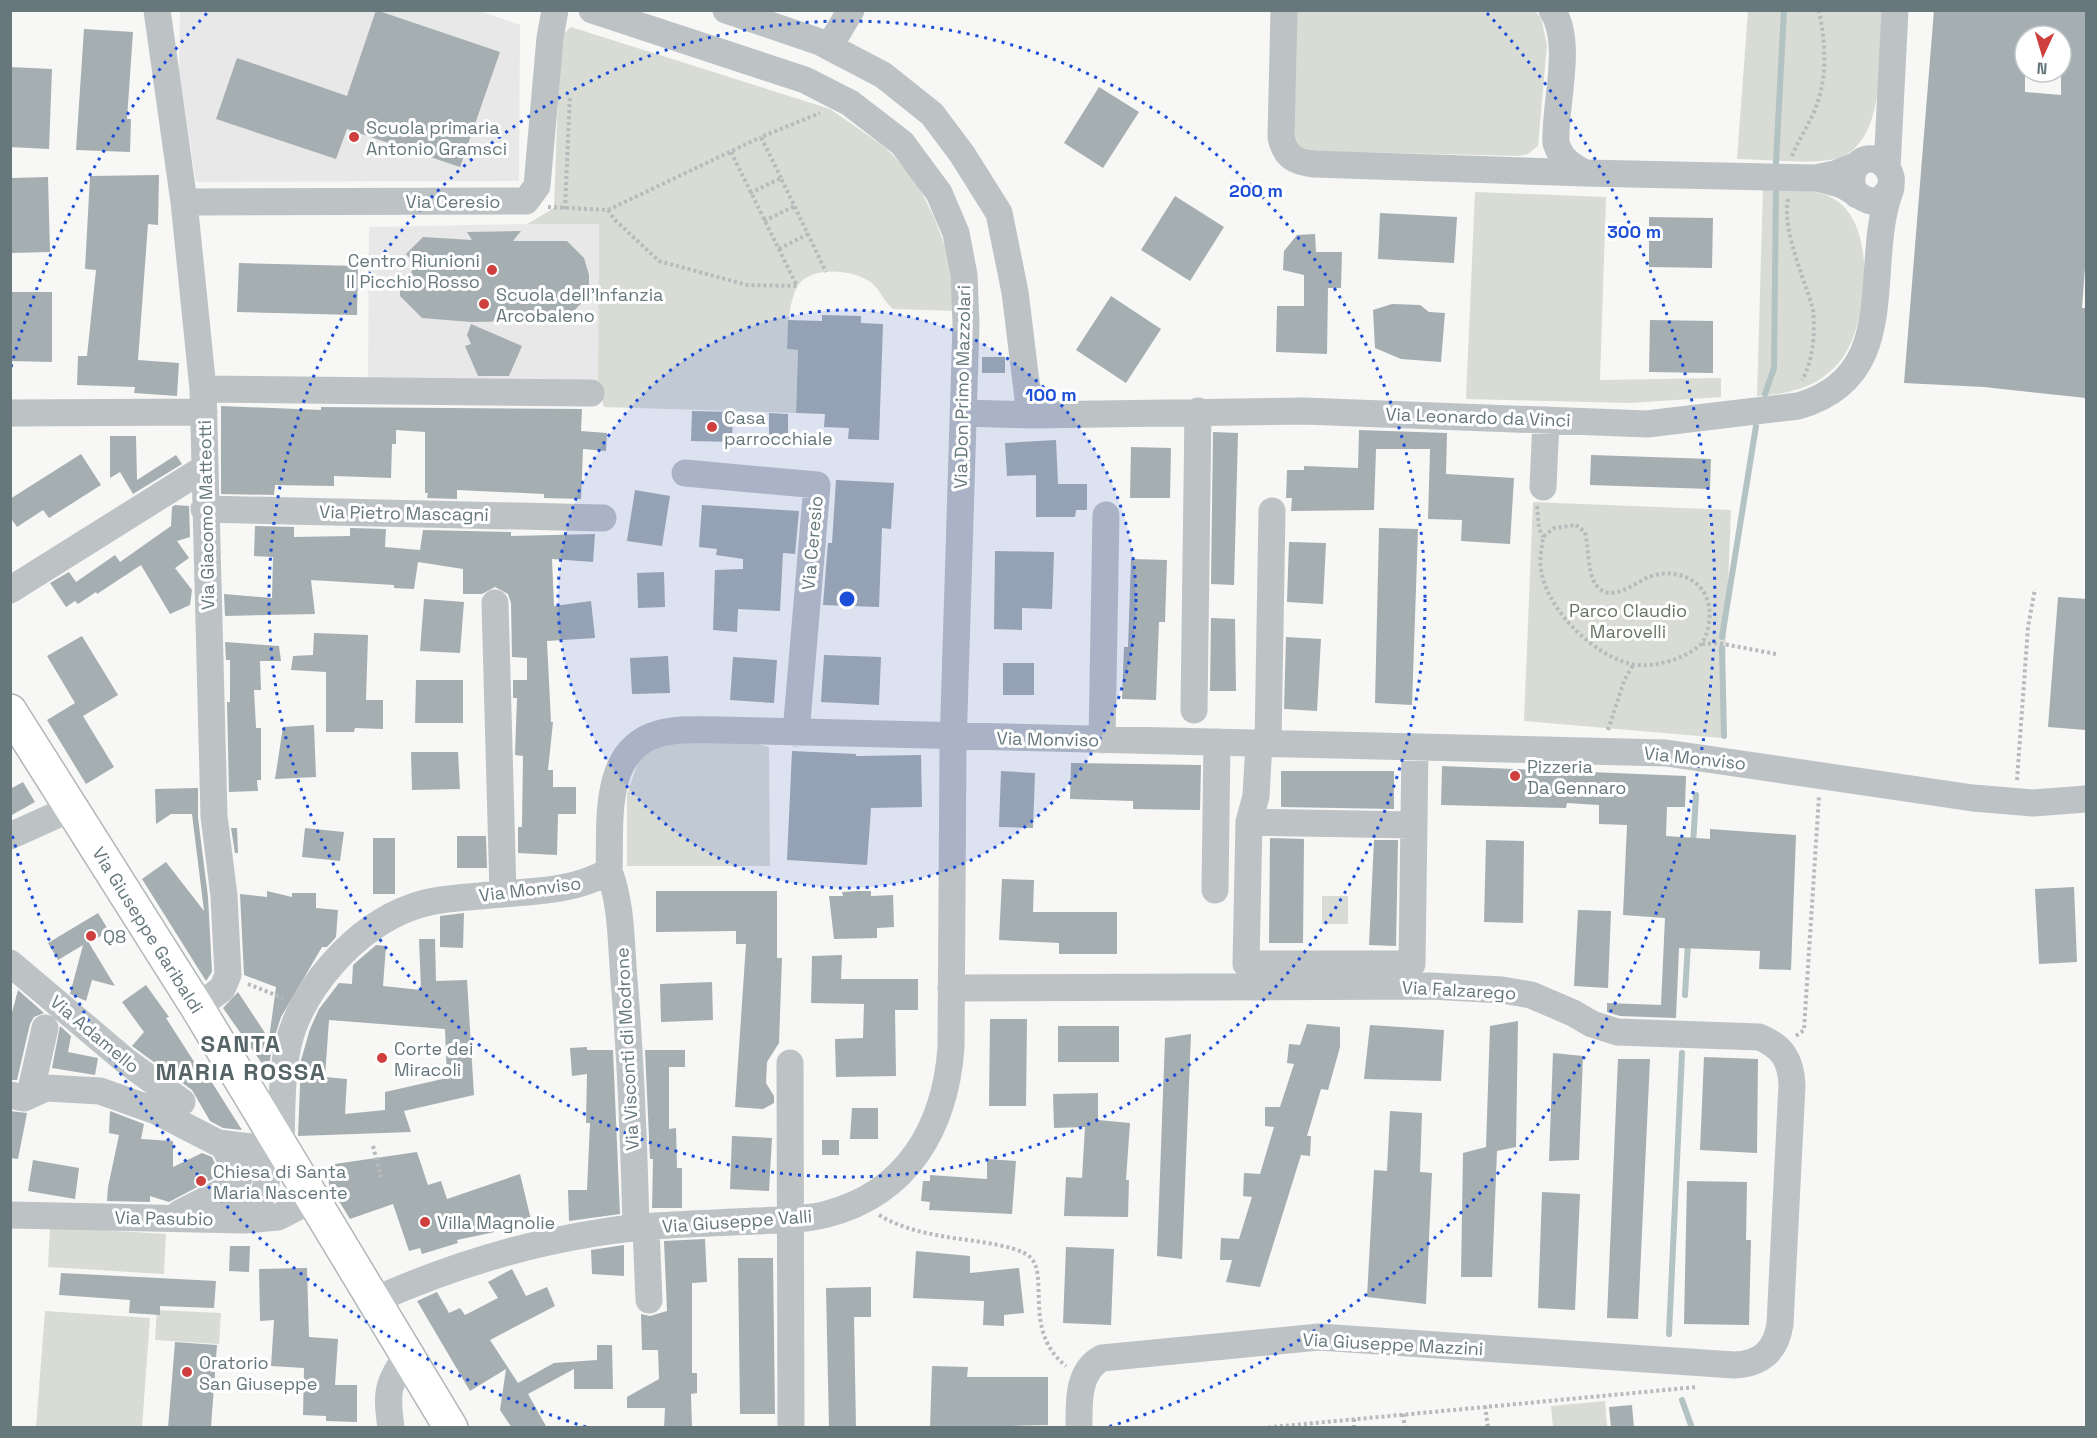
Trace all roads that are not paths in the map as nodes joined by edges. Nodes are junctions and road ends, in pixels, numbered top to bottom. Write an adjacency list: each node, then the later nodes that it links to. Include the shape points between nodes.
1 (157, 10): 16 (street, Via Giacomo Matteotti)
2 (555, 10): 16 (street, Via Ceresio, via 532,194)
3 (592, 10): 21 (street, Via Don Primo Mazzolari, via 805,80 850,103 902,143 939,193 956,233 964,286)
4 (851, 10): 9 (street)
5 (1284, 10): 12 (street, via 1281,137 1283,149 1293,160)
6 (1552, 10): 10 (street, via 1558,20 1561,48)
7 (1895, 10): 11 (street, Via Leonardo da Vinci, via 1889,112)
8 (733, 12): 9 (street)
9 (830, 47): 23 (street, via 883,75 932,114 999,213 1015,292)
10 (1556, 131): 12 (street, via 1546,157); 13 (street, via 1562,157)
11 (1876, 170): 14 (street); 15 (street, Via Leonardo da Vinci, via 1850,177); 17 (street, Via Leonardo da Vinci, via 1886,200)
12 (1520, 171): 13 (street)
13 (1585, 173): 14 (street)
14 (1815, 178): 15 (street, via 1845,186)
15 (1858, 197): 17 (street, Via Leonardo da Vinci, via 1870,217)
16 (184, 202): 19 (street, Via Giacomo Matteotti)
17 (1878, 250): 24 (street, Via Leonardo da Vinci, via 1876,308 1867,348 1844,380 1819,398 1798,406 1667,422)
18 (591, 393): 19 (street)
19 (203, 400): 22 (street); 25 (street, Via Giacomo Matteotti)
20 (1198, 411): 23 (street, Via Leonardo da Vinci); 24 (street, Via Leonardo da Vinci); 34 (street)
21 (965, 412): 23 (street, Via Leonardo da Vinci); 37 (street, Via Don Primo Mazzolari)
22 (10, 413)
23 (1030, 414)
24 (1546, 420): 27 (street)
25 (203, 469): 28 (street, Via Giacomo Matteotti); 32 (street)
26 (685, 473): 36 (street, Via Ceresio, via 817,485)
27 (1543, 488)
28 (204, 508): 31 (street, Via Pietro Mascagni); 52 (street, Via Giacomo Matteotti, via 214,816 228,975 222,989)
29 (1272, 511): 40 (street)
30 (1106, 515): 38 (street)
31 (603, 518)
32 (10, 590)
33 (495, 603): 49 (street)
34 (1194, 710)
35 (10, 711): 43 (main road, Via Giuseppe Garibaldi)
36 (796, 733): 37 (street, Via Monviso); 47 (street, Via Monviso, via 686,730 644,739 622,761 615,779)
37 (953, 736): 38 (street, Via Monviso); 51 (street, Via Giuseppe Valli)
38 (1102, 740): 39 (street, Via Monviso)
39 (1217, 742): 40 (street, Via Monviso); 48 (street)
40 (1263, 744): 41 (street, Via Monviso); 44 (street)
41 (1415, 747): 42 (street, Via Monviso, via 1666,753 1944,795 2016,802); 45 (street)
42 (2086, 799)
43 (72, 808): 46 (street); 52 (main road, Via Giuseppe Garibaldi)
44 (1249, 822): 45 (street); 45 (street, via 1246,964 1412,964)
45 (1414, 825)
46 (10, 836)
47 (609, 871): 49 (street, Via Monviso, via 575,886); 61 (street, Via Visconti di Modrone, via 620,933 632,1066)
48 (1215, 890)
49 (503, 893): 57 (street, Via Monviso, via 429,902 396,914 337,959 302,1006 286,1058)
50 (10, 963): 56 (street, Via Adamello, via 127,1062)
51 (951, 988): 60 (street, Via Giuseppe Valli, via 946,1090 923,1146 907,1166 858,1203 826,1214); 65 (street, Via Falzarego, via 1431,986 1502,990 1547,1000 1604,1030 1750,1036 1766,1040 1787,1058 1792,1085 1780,1324 1774,1345)
52 (196, 1006): 57 (main road, Via Giuseppe Garibaldi)
53 (45, 1028): 55 (street)
54 (790, 1064): 60 (street)
55 (20, 1095): 57 (street, via 46,1088 105,1092 156,1111 211,1141)
56 (182, 1102)
57 (283, 1148): 58 (main road, Via Giuseppe Garibaldi)
58 (313, 1199): 59 (street, Via Pasubio, via 278,1216 244,1220); 62 (main road, Via Giuseppe Garibaldi)
59 (10, 1215)
60 (791, 1219): 61 (street, Via Giuseppe Valli); 68 (street)
61 (641, 1228): 62 (street, Via Giuseppe Valli, via 563,1239 419,1281); 63 (street, Via Visconti di Modrone)
62 (375, 1300): 64 (main road, Via Giuseppe Garibaldi)
63 (649, 1300)
64 (407, 1354): 66 (street, via 387,1394); 67 (main road, Via Giuseppe Garibaldi)
65 (1762, 1359): 69 (street, Via Giuseppe Mazzini, via 1734,1365 1306,1337 1102,1358 1088,1368 1083,1379)
66 (391, 1428)
67 (451, 1428)
68 (791, 1428)
69 (1079, 1428)

